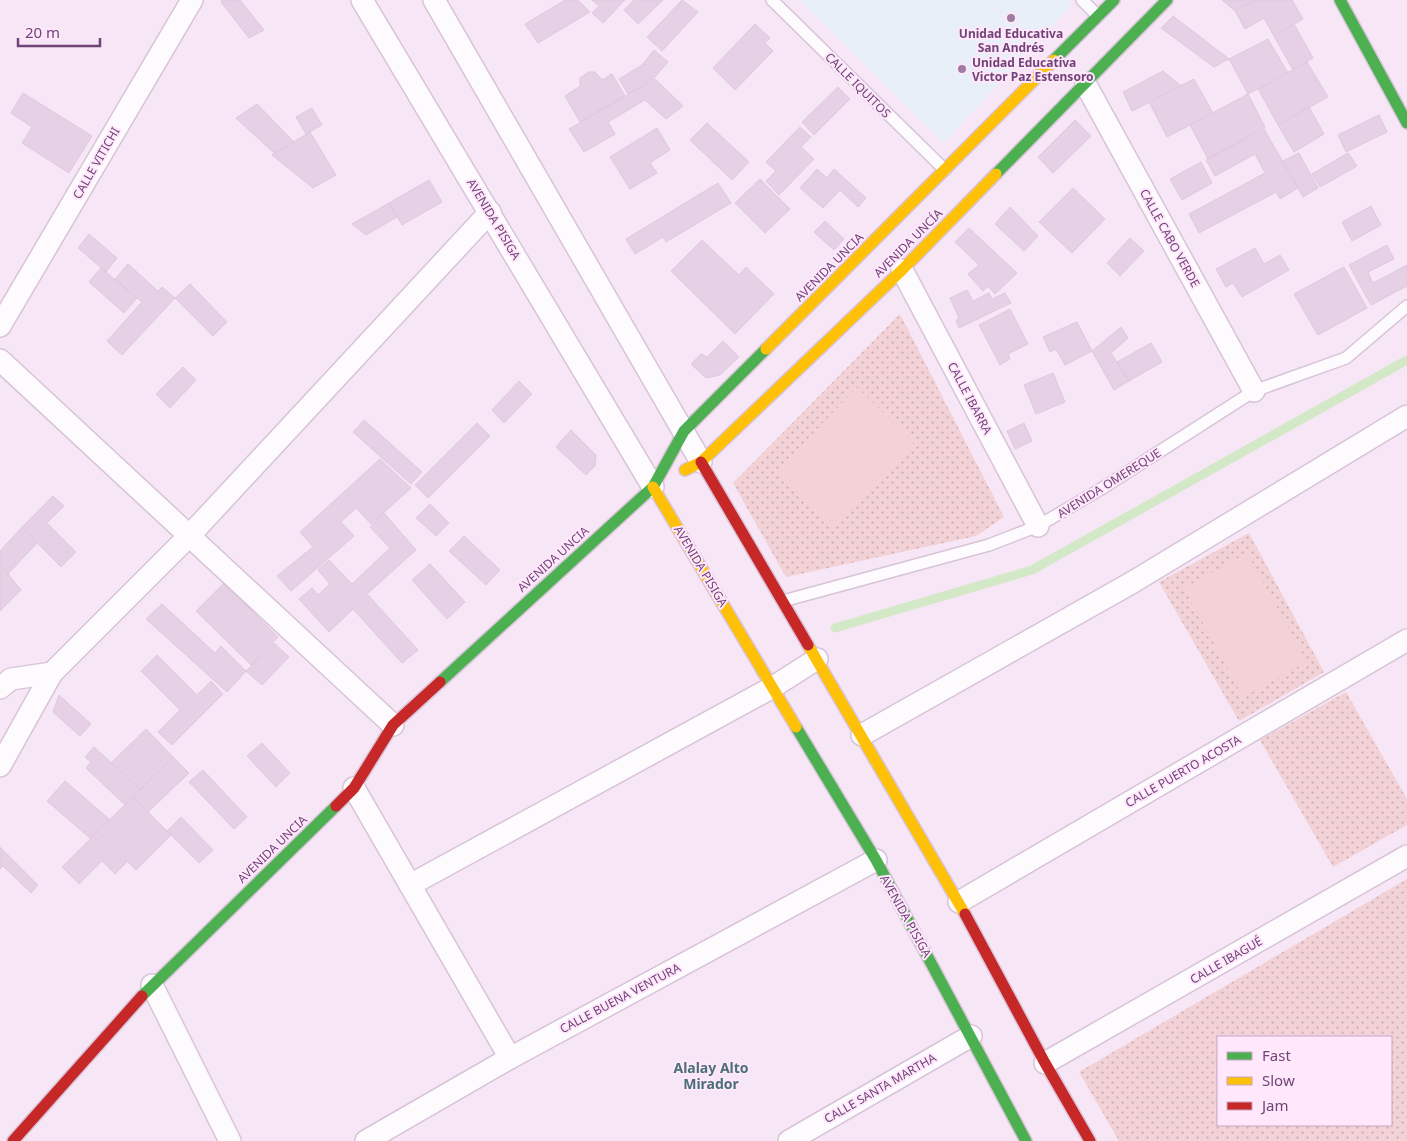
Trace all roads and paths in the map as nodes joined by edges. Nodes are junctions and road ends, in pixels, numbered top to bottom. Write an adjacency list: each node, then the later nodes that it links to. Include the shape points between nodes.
1 (192, 0): 16 (street, CALLE VITICHI)
2 (362, 0): 13 (street, AVENIDA PISIGA)
3 (434, 0): 20 (street)
4 (772, 0): 12 (lane, CALLE IQUITOS)
5 (1082, 0): 9 (lane)
6 (1114, 0): 9 (street, AVENIDA UNCIA)
7 (1167, 0): 10 (street, AVENIDA UNCÍA)
8 (1340, 0): 11 (street)
9 (1098, 16): 12 (street, AVENIDA UNCIA)
10 (1086, 85): 14 (street, AVENIDA UNCÍA); 18 (street, CALLE CABO VERDE)
11 (1407, 123)
12 (945, 170): 20 (street, AVENIDA UNCIA)
13 (490, 212): 22 (street, AVENIDA PISIGA); 24 (street)
14 (902, 270): 21 (street, AVENIDA UNCÍA); 23 (street, CALLE IBARRA)
15 (1407, 306): 18 (lane, AVENIDA OMEREQUE, via 1346,358)
16 (0, 326)
17 (0, 360): 24 (street)
18 (1254, 391): 23 (lane, AVENIDA OMEREQUE)
19 (1407, 416): 32 (street, via 1133,582)
20 (684, 431): 21 (street); 22 (street, AVENIDA UNCIA)
21 (701, 462): 22 (street, AVENIDA UNCÍA); 25 (street)
22 (666, 480): 29 (street, AVENIDA PISIGA); 31 (street, AVENIDA UNCIA)
23 (1038, 526): 25 (lane, AVENIDA OMEREQUE, via 988,545)
24 (190, 535): 28 (street); 31 (street)
25 (783, 600): 27 (street)
26 (1407, 640): 38 (street, CALLE PUERTO ACOSTA)
27 (817, 659): 29 (street); 32 (street)
28 (52, 672): 30 (street, via 11,679); 33 (street)
29 (773, 687): 36 (street, AVENIDA PISIGA); 37 (street)
30 (0, 688)
31 (393, 725): 34 (street, AVENIDA UNCIA)
32 (862, 735): 38 (street)
33 (0, 766)
34 (354, 788): 37 (street); 39 (street, AVENIDA UNCIA)
35 (1407, 856): 42 (street, CALLE IBAGUÉ)
36 (876, 860): 40 (street, AVENIDA PISIGA); 41 (street, CALLE BUENA VENTURA)
37 (410, 885): 41 (street)
38 (959, 902): 42 (street)
39 (152, 986): 43 (street, AVENIDA UNCIA); 44 (street)
40 (971, 1036): 46 (street, CALLE SANTA MARTHA); 47 (street, AVENIDA PISIGA)
41 (510, 1058): 45 (street, CALLE BUENA VENTURA)
42 (1045, 1063): 48 (street)
43 (13, 1141)
44 (230, 1141)
45 (366, 1141)
46 (788, 1141)
47 (1026, 1141)
48 (1090, 1141)

